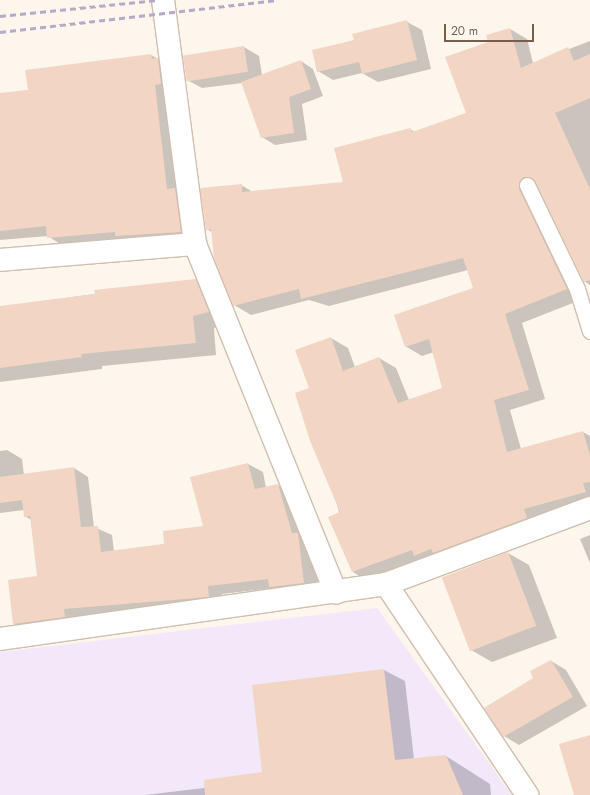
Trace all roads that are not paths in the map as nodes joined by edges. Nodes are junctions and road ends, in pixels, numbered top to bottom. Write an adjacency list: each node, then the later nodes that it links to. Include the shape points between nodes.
1 (163, 0): 3 (street)
2 (527, 185): 5 (lane, via 577,289)
3 (195, 244): 4 (street); 8 (street)
4 (0, 260)
5 (590, 331)
6 (590, 508): 7 (street)
7 (386, 584): 8 (street); 10 (street)
8 (336, 593): 9 (street)
9 (0, 639)
10 (527, 795)

